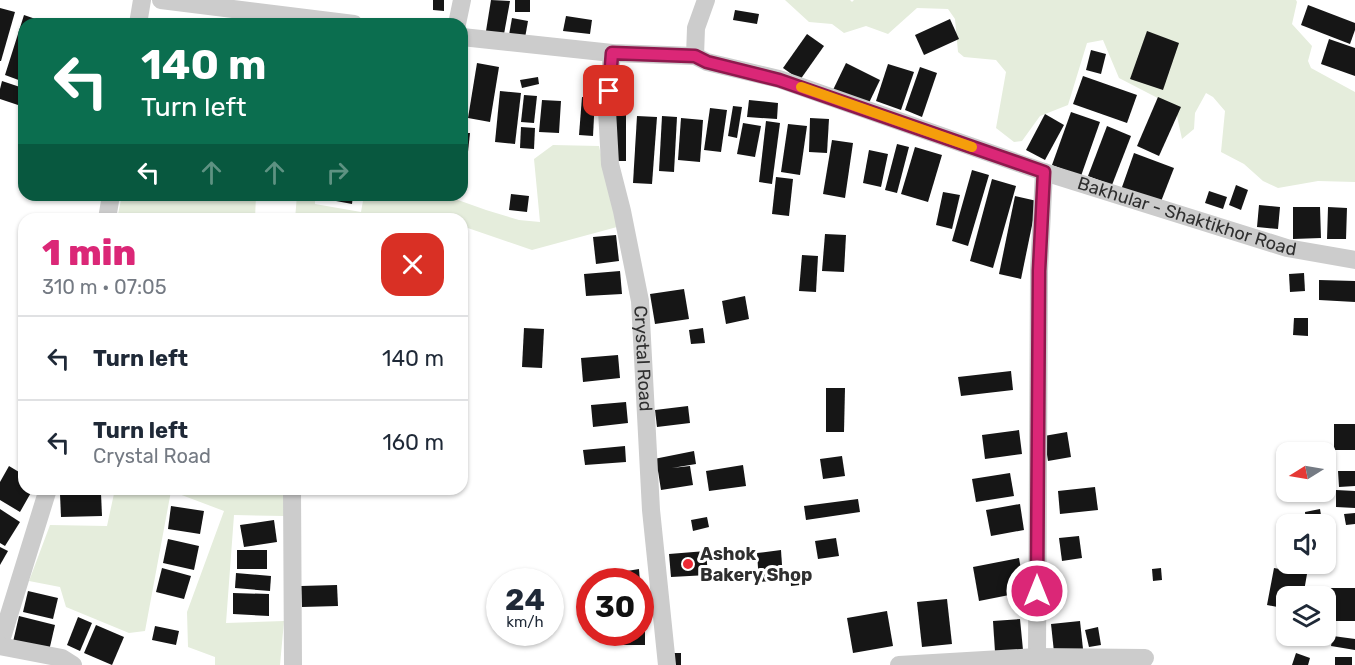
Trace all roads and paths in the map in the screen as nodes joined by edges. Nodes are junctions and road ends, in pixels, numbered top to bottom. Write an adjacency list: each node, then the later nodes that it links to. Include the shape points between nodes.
1 (142, 0): 5 (street)
2 (161, 0): 6 (street)
3 (462, 0): 7 (street)
4 (706, 0): 10 (street, via 696,28)
5 (139, 18)
6 (306, 18)
7 (458, 18)
8 (468, 38): 9 (street, Bakhular - Shaktikhor Road)
9 (612, 53): 10 (street, Bakhular - Shaktikhor Road); 20 (street, Crystal Road, via 607,110 610,164 640,301 651,510)
10 (695, 56): 11 (street, Bakhular - Shaktikhor Road, via 779,80)
11 (1044, 172): 12 (street, Bakhular - Shaktikhor Road, via 1287,248); 16 (street, via 1039,271)
12 (1355, 260)
13 (46, 495): 15 (street)
14 (292, 495): 19 (street)
15 (0, 645): 18 (street, via 62,658)
16 (1037, 657): 17 (street); 21 (street)
17 (1145, 658)
18 (73, 665)
19 (293, 665)
20 (667, 665)
21 (899, 665)

